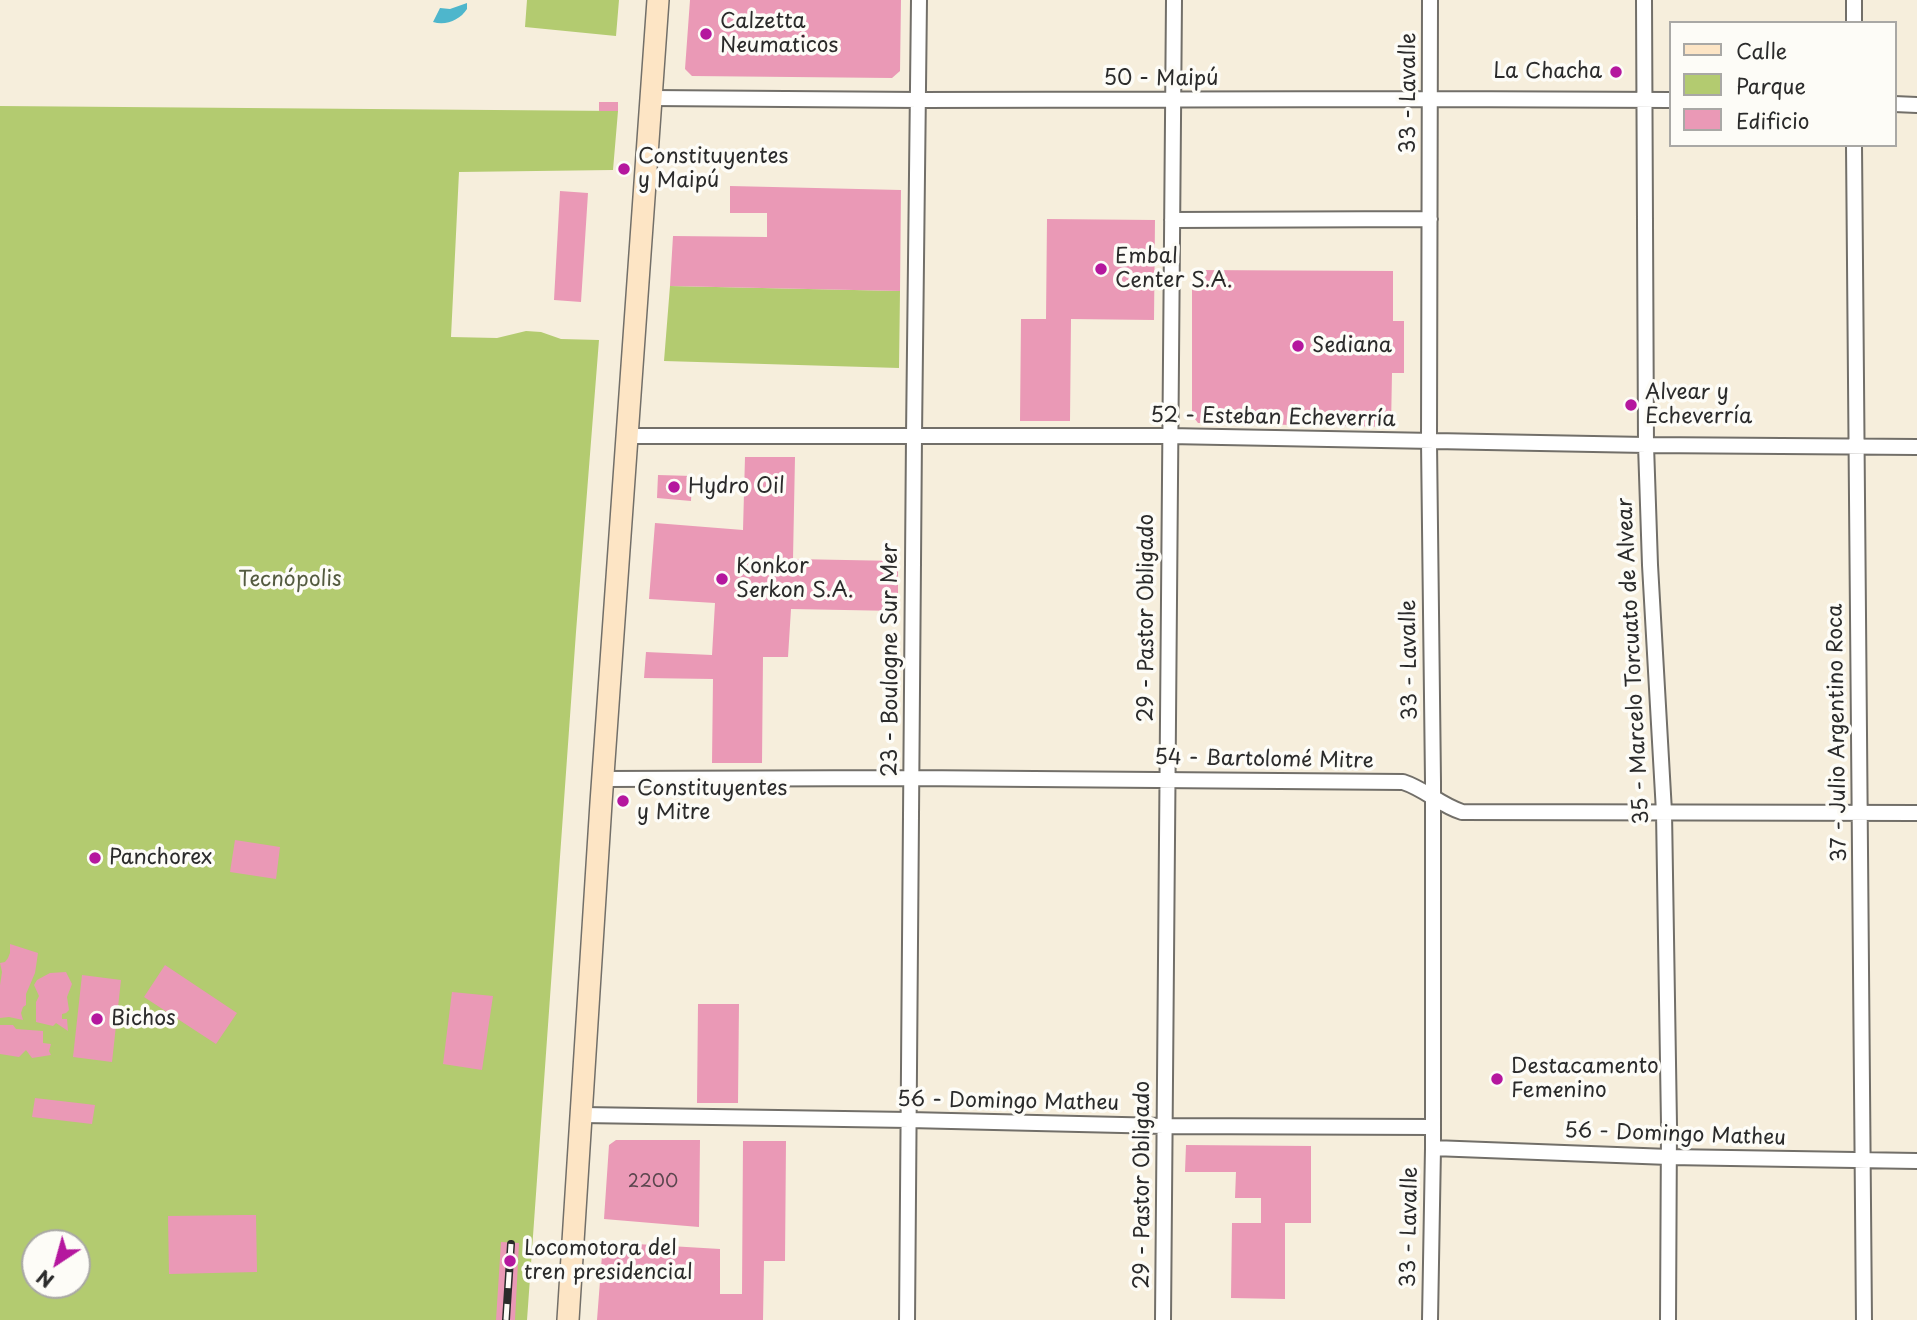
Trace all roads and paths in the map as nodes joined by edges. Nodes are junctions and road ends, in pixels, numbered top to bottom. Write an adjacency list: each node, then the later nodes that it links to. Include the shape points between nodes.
1 (658, 0): 8 (main road)
2 (919, 0): 11 (street, 23 - Boulogne Sur Mer)
3 (1174, 0): 12 (street, 29 - Pastor Obligado)
4 (1430, 0): 9 (street, 33 - Lavalle)
5 (1644, 0): 10 (street, 35 - Marcelo Torcuato de Alvear)
6 (1854, 0): 7 (street)
7 (1854, 21)
8 (651, 98): 11 (street, 50 - Maipú); 19 (main road)
9 (1431, 99): 10 (street, 50 - Maipú); 12 (street, 50 - Maipú); 17 (street, 33 - Lavalle)
10 (1643, 99): 13 (street, 50 - Maipú); 23 (street, 35 - Marcelo Torcuato de Alvear)
11 (919, 100): 12 (street, 50 - Maipú); 20 (street, 23 - Boulogne Sur Mer)
12 (1173, 100): 18 (street, 29 - Pastor Obligado)
13 (1668, 100)
14 (1896, 104): 15 (street)
15 (1917, 105)
16 (1854, 147): 24 (street, 37 - Julio Argentino Roca)
17 (1430, 219): 18 (street); 22 (street, 33 - Lavalle)
18 (1172, 220): 21 (street, 29 - Pastor Obligado)
19 (629, 436): 20 (street, 52 - Esteban Echeverría); 27 (main road)
20 (914, 436): 21 (street, 52 - Esteban Echeverría); 26 (street, 23 - Boulogne Sur Mer)
21 (1169, 436): 22 (street, 52 - Esteban Echeverría); 28 (street, 29 - Pastor Obligado)
22 (1429, 442): 23 (street, 52 - Esteban Echeverría); 29 (street, 33 - Lavalle)
23 (1646, 445): 24 (street, 52 - Esteban Echeverría); 30 (street, 35 - Marcelo Torcuato de Alvear)
24 (1856, 446): 25 (street, 52 - Esteban Echeverría); 31 (street, 37 - Julio Argentino Roca)
25 (1917, 447)
26 (911, 778): 27 (street, 54 - Bartolomé Mitre); 28 (street, 54 - Bartolomé Mitre); 34 (street, 23 - Boulogne Sur Mer)
27 (603, 779): 33 (main road)
28 (1167, 779): 29 (street, 54 - Bartolomé Mitre, via 1403,782); 35 (street, 29 - Pastor Obligado)
29 (1433, 797): 30 (street, 54 - Bartolomé Mitre, via 1462,812); 36 (street, 33 - Lavalle)
30 (1664, 812): 31 (street, 54 - Bartolomé Mitre); 38 (street, 35 - Marcelo Torcuato de Alvear)
31 (1859, 813): 32 (street, 54 - Bartolomé Mitre); 39 (street, 37 - Julio Argentino Roca)
32 (1917, 813)
33 (582, 1115): 34 (street, 56 - Domingo Matheu); 41 (main road)
34 (909, 1120): 35 (street, 56 - Domingo Matheu); 42 (street, 23 - Boulogne Sur Mer)
35 (1164, 1126): 36 (street, 56 - Domingo Matheu); 43 (street, 29 - Pastor Obligado)
36 (1432, 1127): 37 (street, 33 - Lavalle)
37 (1433, 1148): 38 (street, 56 - Domingo Matheu); 44 (street, 33 - Lavalle)
38 (1669, 1157): 39 (street, 56 - Domingo Matheu); 45 (street, 35 - Marcelo Torcuato de Alvear)
39 (1863, 1160): 40 (street, 56 - Domingo Matheu); 46 (street, 37 - Julio Argentino Roca)
40 (1917, 1161)
41 (568, 1320)
42 (907, 1320)
43 (1163, 1320)
44 (1430, 1320)
45 (1668, 1320)
46 (1864, 1320)

